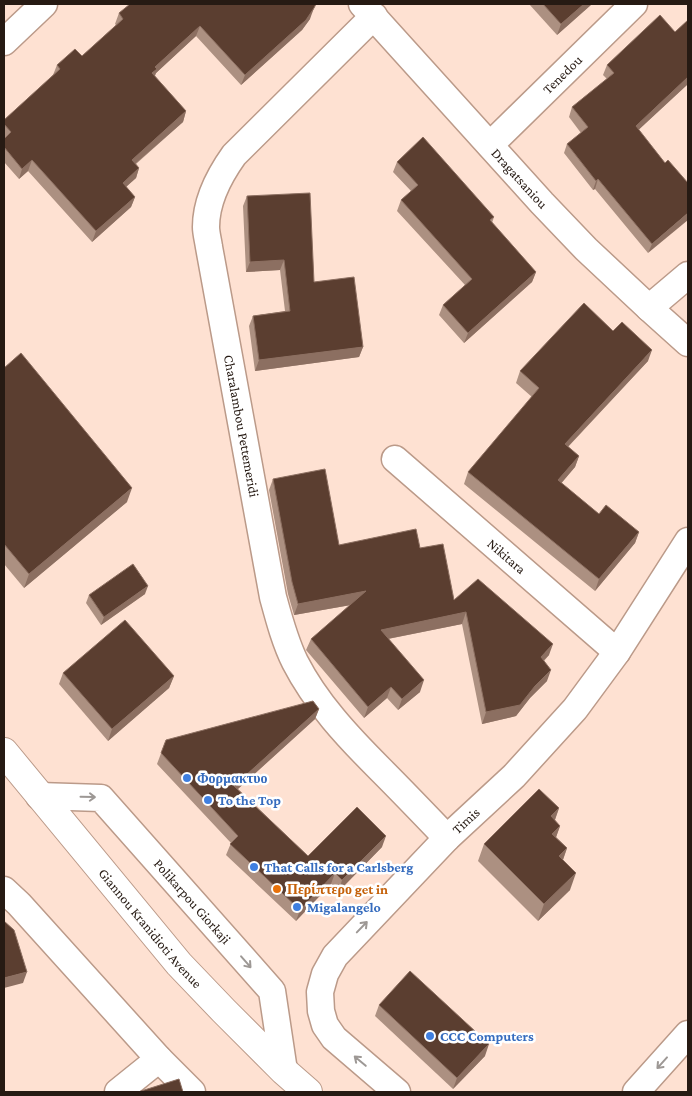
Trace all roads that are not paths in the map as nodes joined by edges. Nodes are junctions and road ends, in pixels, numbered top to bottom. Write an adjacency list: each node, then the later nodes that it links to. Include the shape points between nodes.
1 (44, 4): 4 (street)
2 (634, 4): 5 (street, Tenedou)
3 (368, 10): 5 (street, Dragatsaniou); 14 (street, Charalambou Pettemeridi, via 234,155 215,186 206,226 273,597 285,637 295,662 332,717)
4 (4, 42)
5 (490, 145): 7 (street, Dragatsaniou, via 586,249)
6 (688, 275): 7 (street)
7 (649, 308): 8 (street, Dragatsaniou)
8 (688, 343)
9 (395, 460): 11 (street, Nikitara)
10 (688, 540): 11 (street, Timis)
11 (617, 652): 14 (street, Timis, via 575,709 514,776)
12 (4, 752): 13 (main road, Giannou Kranidioti Avenue)
13 (40, 796): 18 (main road, Giannou Kranidioti Avenue, via 179,964); 18 (street, Polikarpou Giorkaji, one-way to 18, via 101,798 272,991)
14 (447, 838): 22 (street, Timis, one-way to 14, via 334,1038 321,1011 320,992 335,956)
15 (4, 890): 17 (street)
16 (688, 1034): 23 (street, one-way to 23)
17 (159, 1059): 19 (street); 20 (street)
18 (284, 1071): 21 (main road, Giannou Kranidioti Avenue)
19 (118, 1092)
20 (192, 1092)
21 (308, 1092)
22 (397, 1092)
23 (636, 1092)

